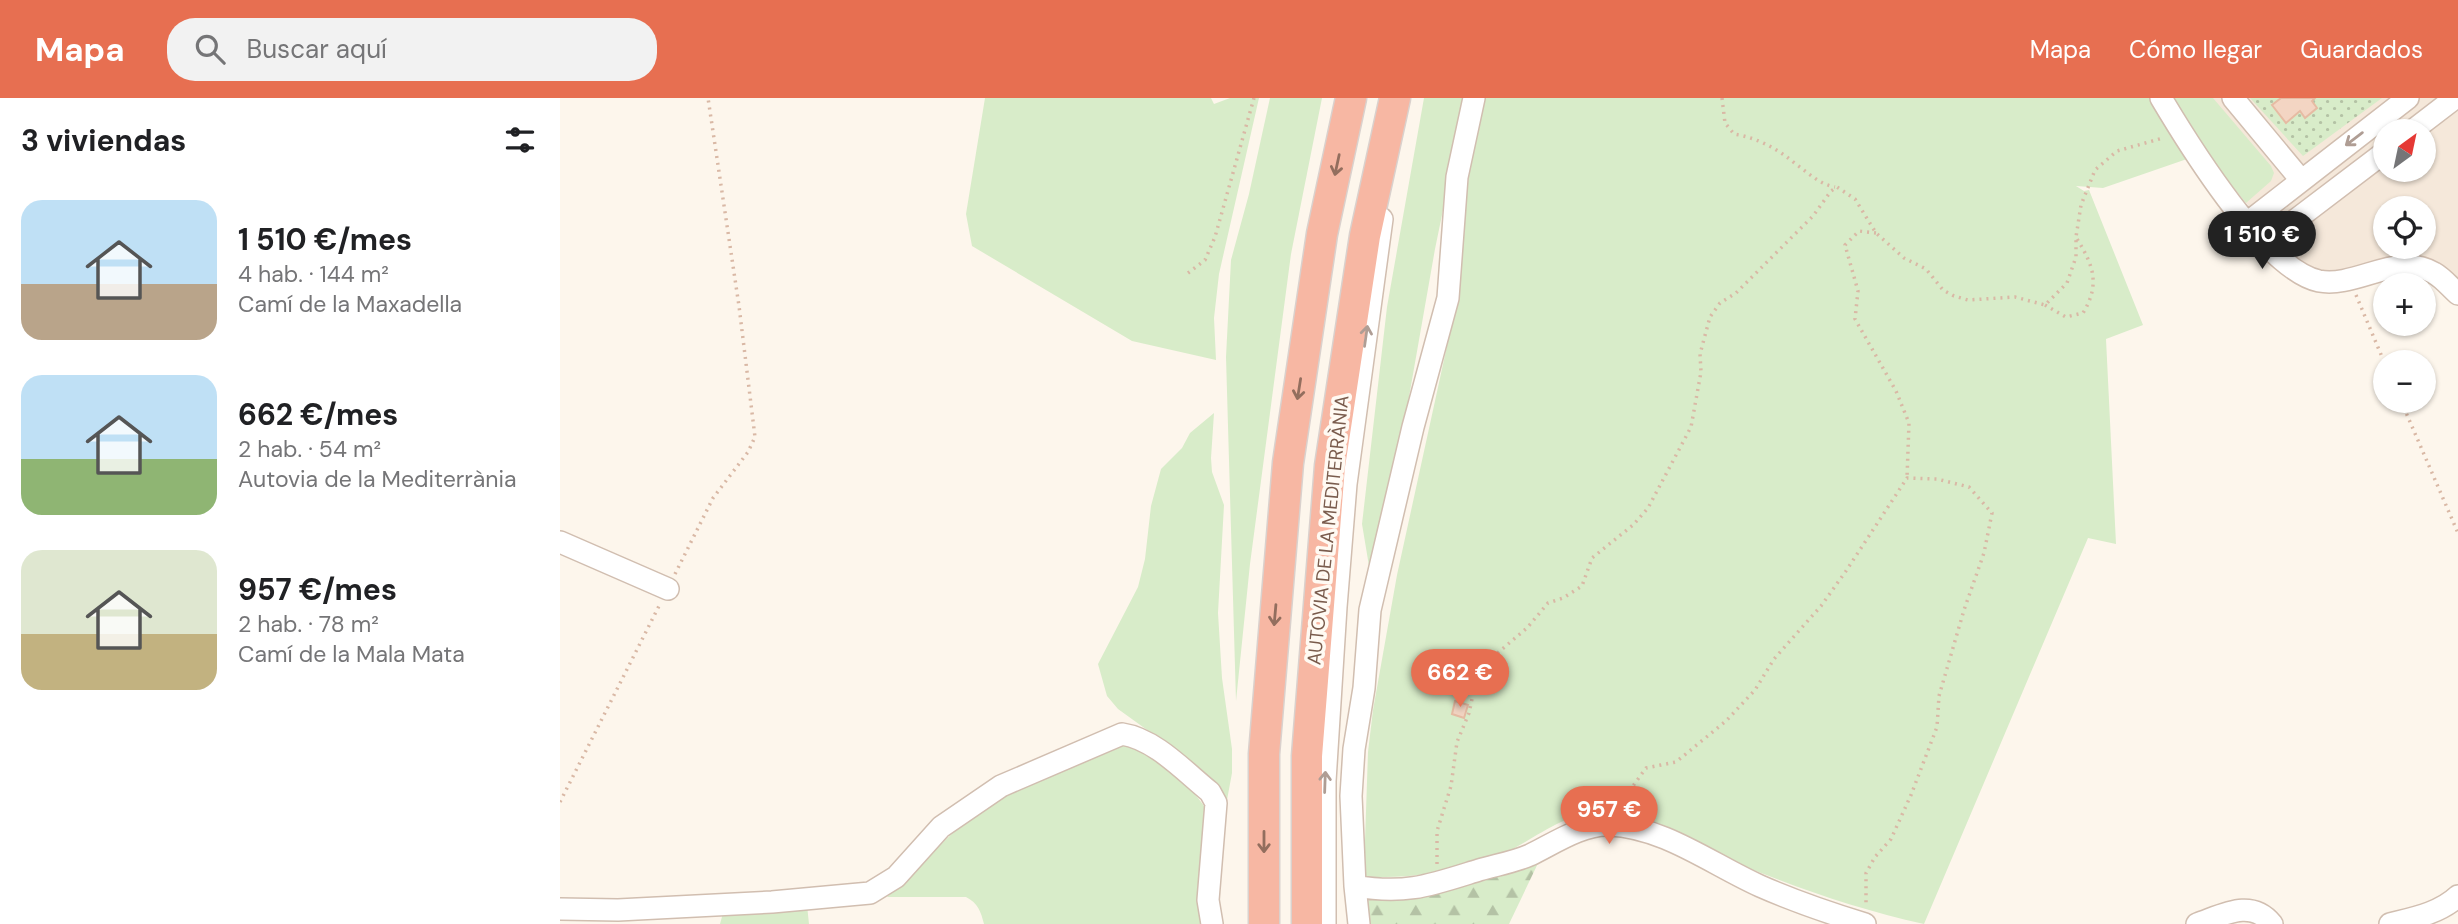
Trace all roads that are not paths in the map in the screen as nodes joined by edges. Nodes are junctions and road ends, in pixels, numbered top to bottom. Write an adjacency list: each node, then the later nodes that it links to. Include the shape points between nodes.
1 (1351, 98): 21 (highway, one-way to 21, via 1322,234 1288,463 1264,754)
2 (1397, 98): 22 (highway, AUTOVIA DE LA MEDITERRÀNIA, via 1365,236 1330,466 1307,756); 23 (street, one-way to 2, via 1325,780 1346,484)
3 (1474, 98): 16 (street, via 1457,177 1448,298 1370,610 1351,796)
4 (2161, 98): 11 (street)
5 (2233, 98): 10 (street)
6 (2408, 98): 10 (street, one-way to 10)
7 (2455, 98): 8 (street)
8 (2428, 119)
9 (2373, 161): 12 (street)
10 (2301, 180): 11 (street)
11 (2247, 223): 12 (street)
12 (2264, 244): 13 (street, via 2303,276 2322,281 2418,267 2434,273)
13 (2458, 294)
14 (560, 542): 15 (street)
15 (668, 589)
16 (1355, 886): 19 (street, via 1381,891 1417,889 1526,856 1606,824 1662,836 1760,886 1824,912); 24 (street)
17 (2458, 896): 27 (street, via 2438,909)
18 (560, 909): 20 (street, via 618,910 870,893 896,877 941,827 1001,786 1122,734 1150,744 1210,792 1216,803 1208,900)
19 (1865, 918)
20 (1212, 924)
21 (1262, 924)
22 (1307, 924)
23 (1325, 924)
24 (1359, 924)
25 (2197, 924): 26 (street, via 2249,909)
26 (2272, 924)
27 (2390, 924)

